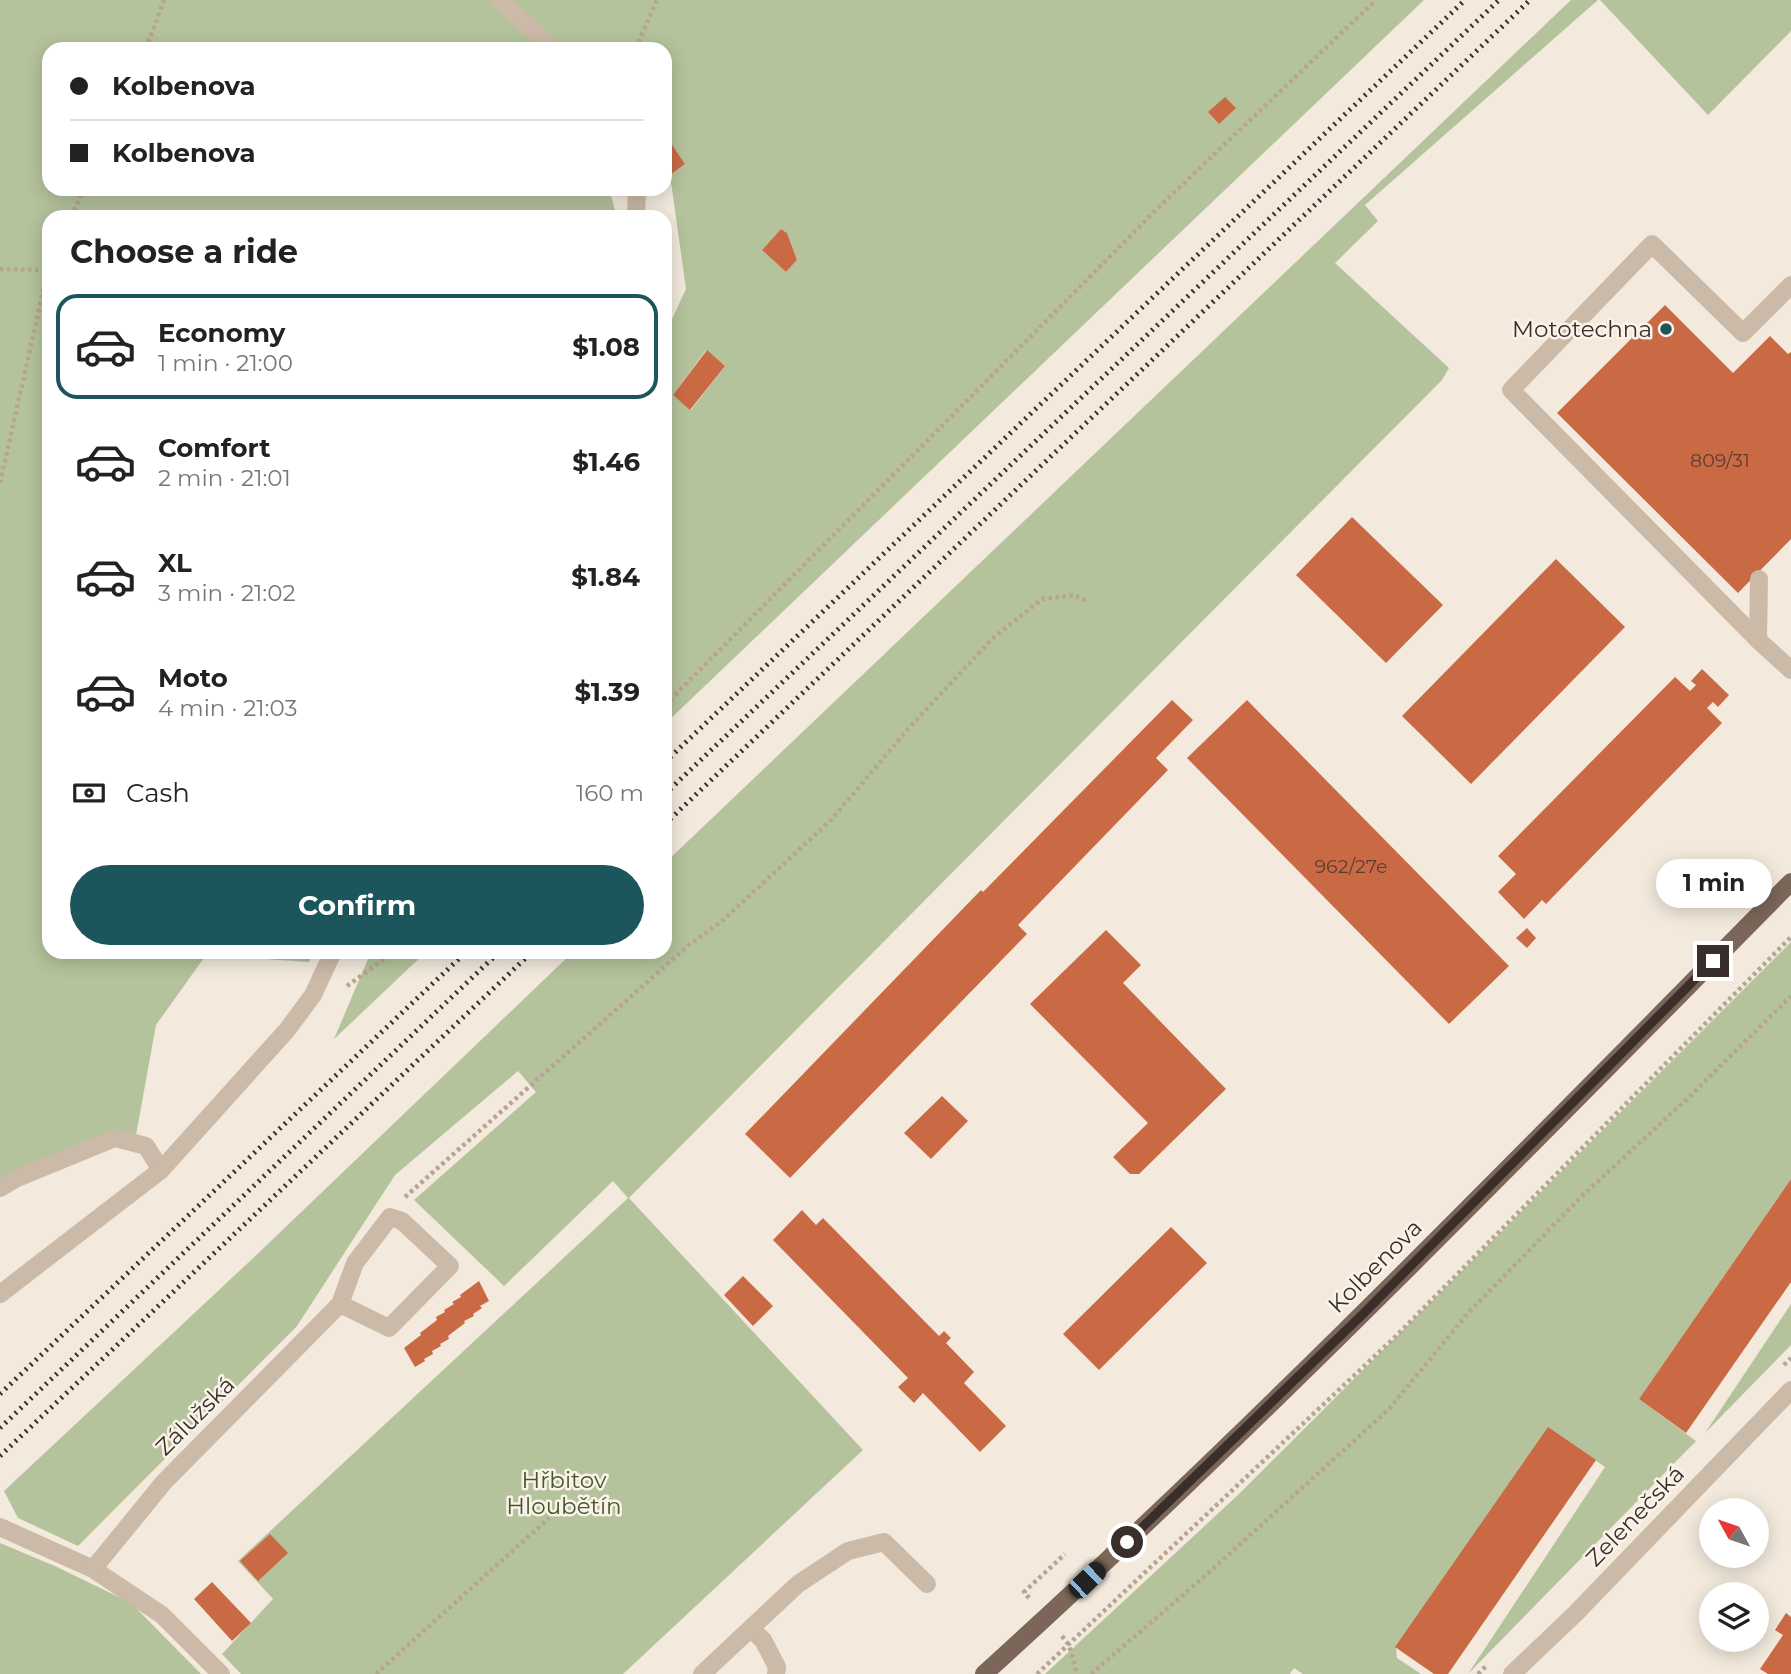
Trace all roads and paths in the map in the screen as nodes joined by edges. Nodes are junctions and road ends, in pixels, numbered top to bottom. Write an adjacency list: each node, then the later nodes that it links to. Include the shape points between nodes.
1 (164, 0): 5 (path)
2 (500, 0): 6 (street)
3 (657, 0): 7 (path)
4 (1376, 0): 17 (path, via 1162,204)
5 (149, 42)
6 (545, 42)
7 (638, 42)
8 (42, 268): 9 (path)
9 (0, 269)
10 (1791, 285): 15 (street, via 1743,333 1652,244 1511,390)
11 (42, 295): 12 (path)
12 (0, 483)
13 (1759, 579): 15 (street)
14 (1087, 602): 24 (path, via 1075,595 1042,599 993,638 831,820 721,922 690,944 408,1192)
15 (1758, 640): 16 (street)
16 (1791, 670)
17 (672, 698)
18 (1791, 882): 37 (main road, Kolbenova, via 1354,1322)
19 (1791, 937): 38 (path, via 1395,1337)
20 (330, 959): 22 (street, via 313,995 287,1030)
21 (1791, 996): 39 (path, via 1582,1196 1469,1312 1388,1410)
22 (161, 1170): 23 (street, via 146,1146 115,1138); 25 (street)
23 (0, 1188)
24 (390, 1217): 26 (street, Zálužská, via 355,1263); 26 (street, via 402,1221 450,1266 390,1328)
25 (0, 1294)
26 (340, 1304): 30 (street, Zálužská, via 164,1482)
27 (1791, 1390): 40 (street, Zelenečská)
28 (549, 1518): 34 (path)
29 (0, 1527): 30 (street)
30 (93, 1569): 33 (street, via 162,1615)
31 (927, 1584): 32 (street, via 884,1542 848,1550 798,1584)
32 (751, 1629): 35 (street); 36 (street, via 778,1667)
33 (221, 1674)
34 (376, 1674)
35 (702, 1674)
36 (776, 1674)
37 (984, 1674)
38 (1037, 1674)
39 (1091, 1674)
40 (1512, 1674)

